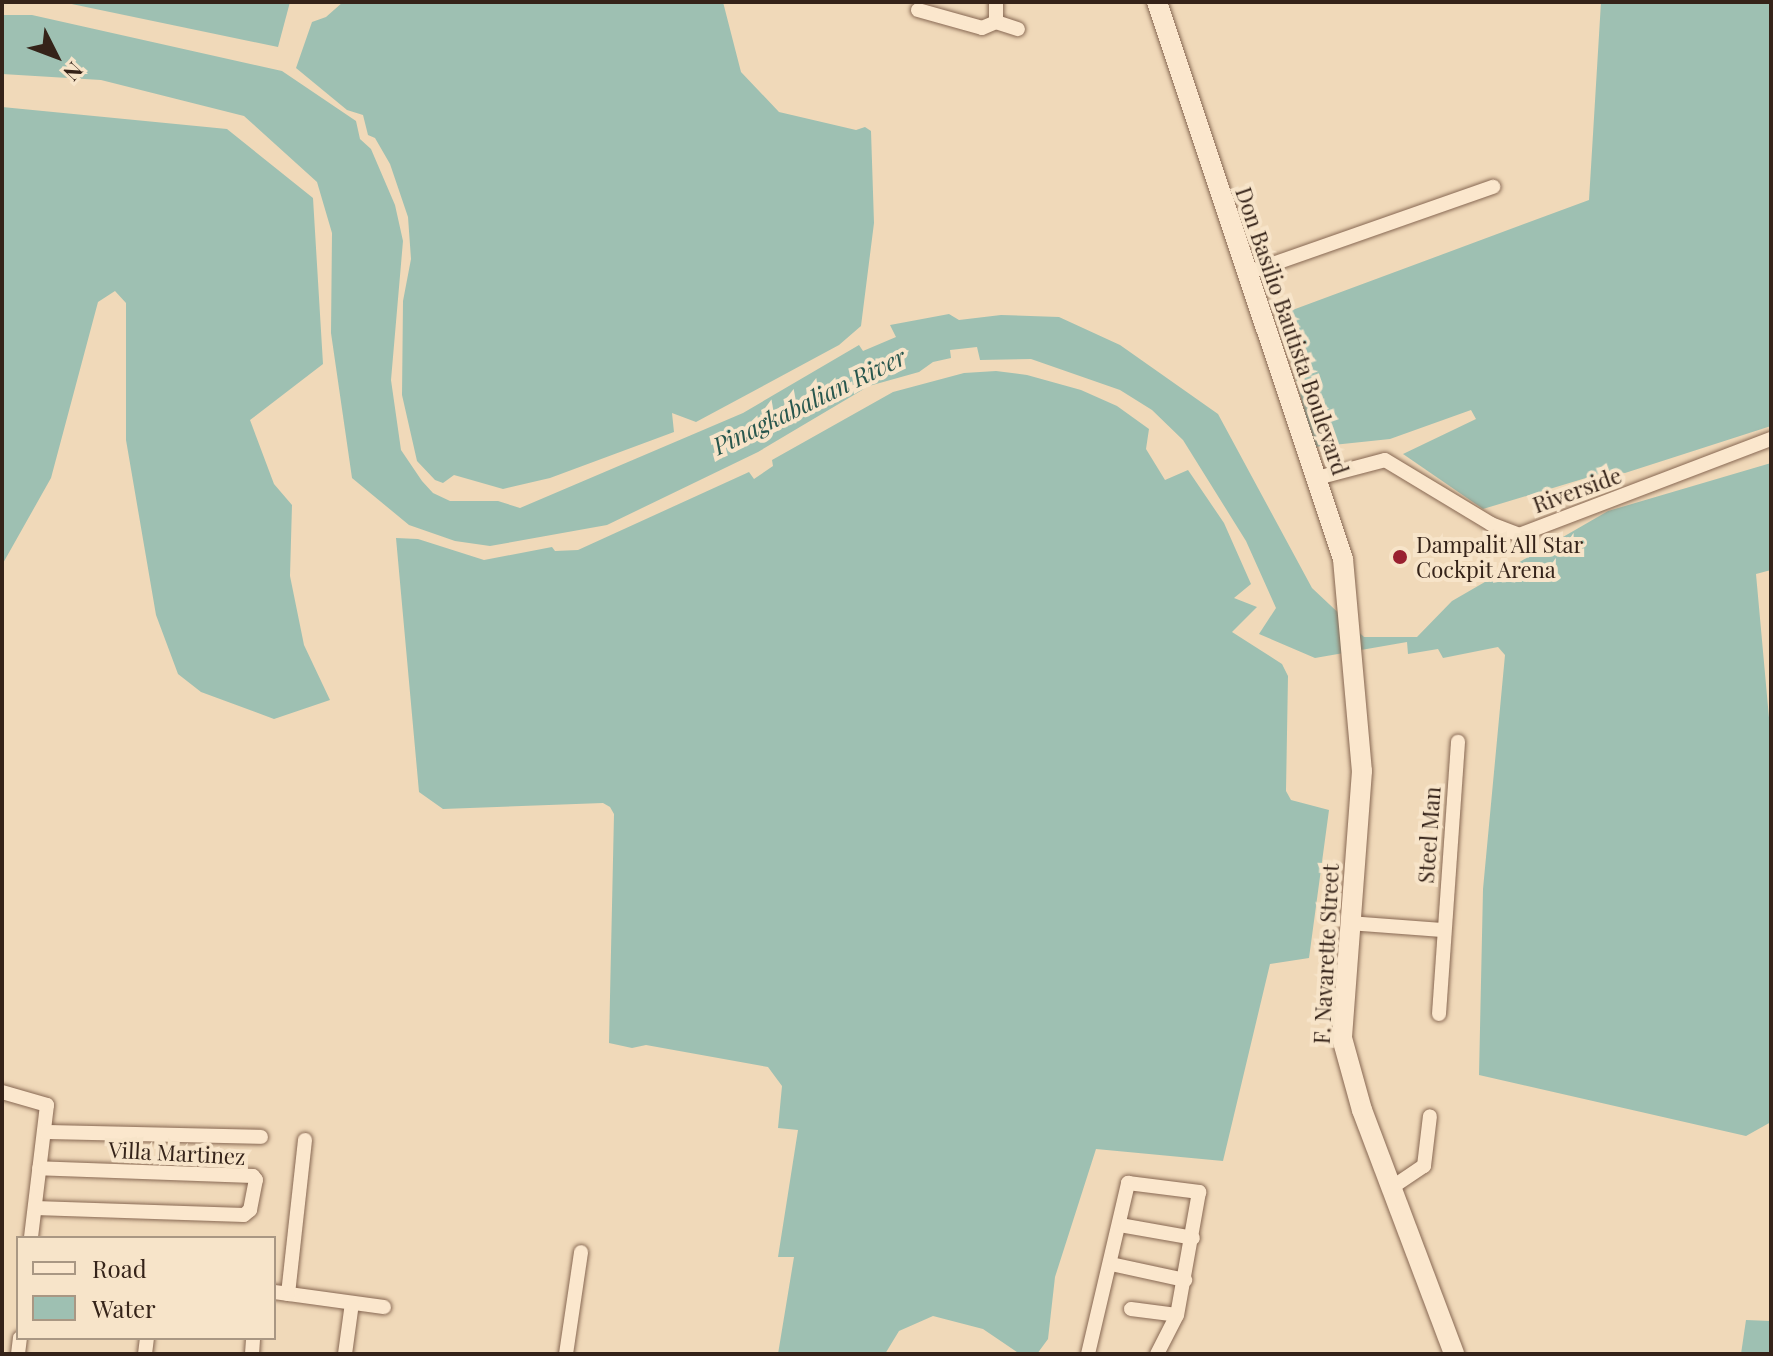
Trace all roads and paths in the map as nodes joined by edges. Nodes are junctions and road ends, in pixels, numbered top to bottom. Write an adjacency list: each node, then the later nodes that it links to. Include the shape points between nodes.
1 (996, 2): 4 (street)
2 (1157, 2): 7 (main road, Don Basilio Bautista Boulevard)
3 (918, 10): 4 (street, via 982,28)
4 (996, 22): 5 (street)
5 (1018, 29)
6 (1493, 187): 7 (street)
7 (1247, 273): 9 (main road, Don Basilio Bautista Boulevard)
8 (1771, 439): 9 (street, Riverside, via 1519,535 1491,524 1385,460)
9 (1317, 478): 10 (main road, Don Basilio Bautista Boulevard, via 1343,559)
10 (1357, 681): 12 (main road, F. Navarette Street, via 1362,771)
11 (1458, 742): 13 (street, Steel Man)
12 (1349, 923): 13 (street); 21 (main road, F. Navarette Street, via 1342,1038)
13 (1442, 930): 14 (street, Steel Man)
14 (1439, 1014)
15 (2, 1092): 17 (street, via 47,1105)
16 (1430, 1116): 21 (street, via 1424,1166)
17 (44, 1132): 18 (street); 20 (street)
18 (261, 1137)
19 (305, 1140): 29 (street)
20 (39, 1168): 22 (street); 22 (street, Villa Martinez, via 256,1180 250,1210 244,1215)
21 (1391, 1188): 38 (main road, F. Navarette Street)
22 (35, 1208): 24 (street)
23 (1120, 1225): 25 (street); 25 (street, via 1128,1183 1199,1192); 27 (street)
24 (31, 1236)
25 (1193, 1238): 28 (street)
26 (581, 1252): 35 (street)
27 (1111, 1264): 28 (street); 36 (street)
28 (1185, 1280): 33 (street)
29 (281, 1293): 30 (street)
30 (352, 1303): 31 (street); 34 (street)
31 (384, 1307)
32 (1131, 1309): 33 (street)
33 (1177, 1315): 37 (street)
34 (345, 1354)
35 (566, 1354)
36 (1088, 1354)
37 (1157, 1354)
38 (1454, 1354)

